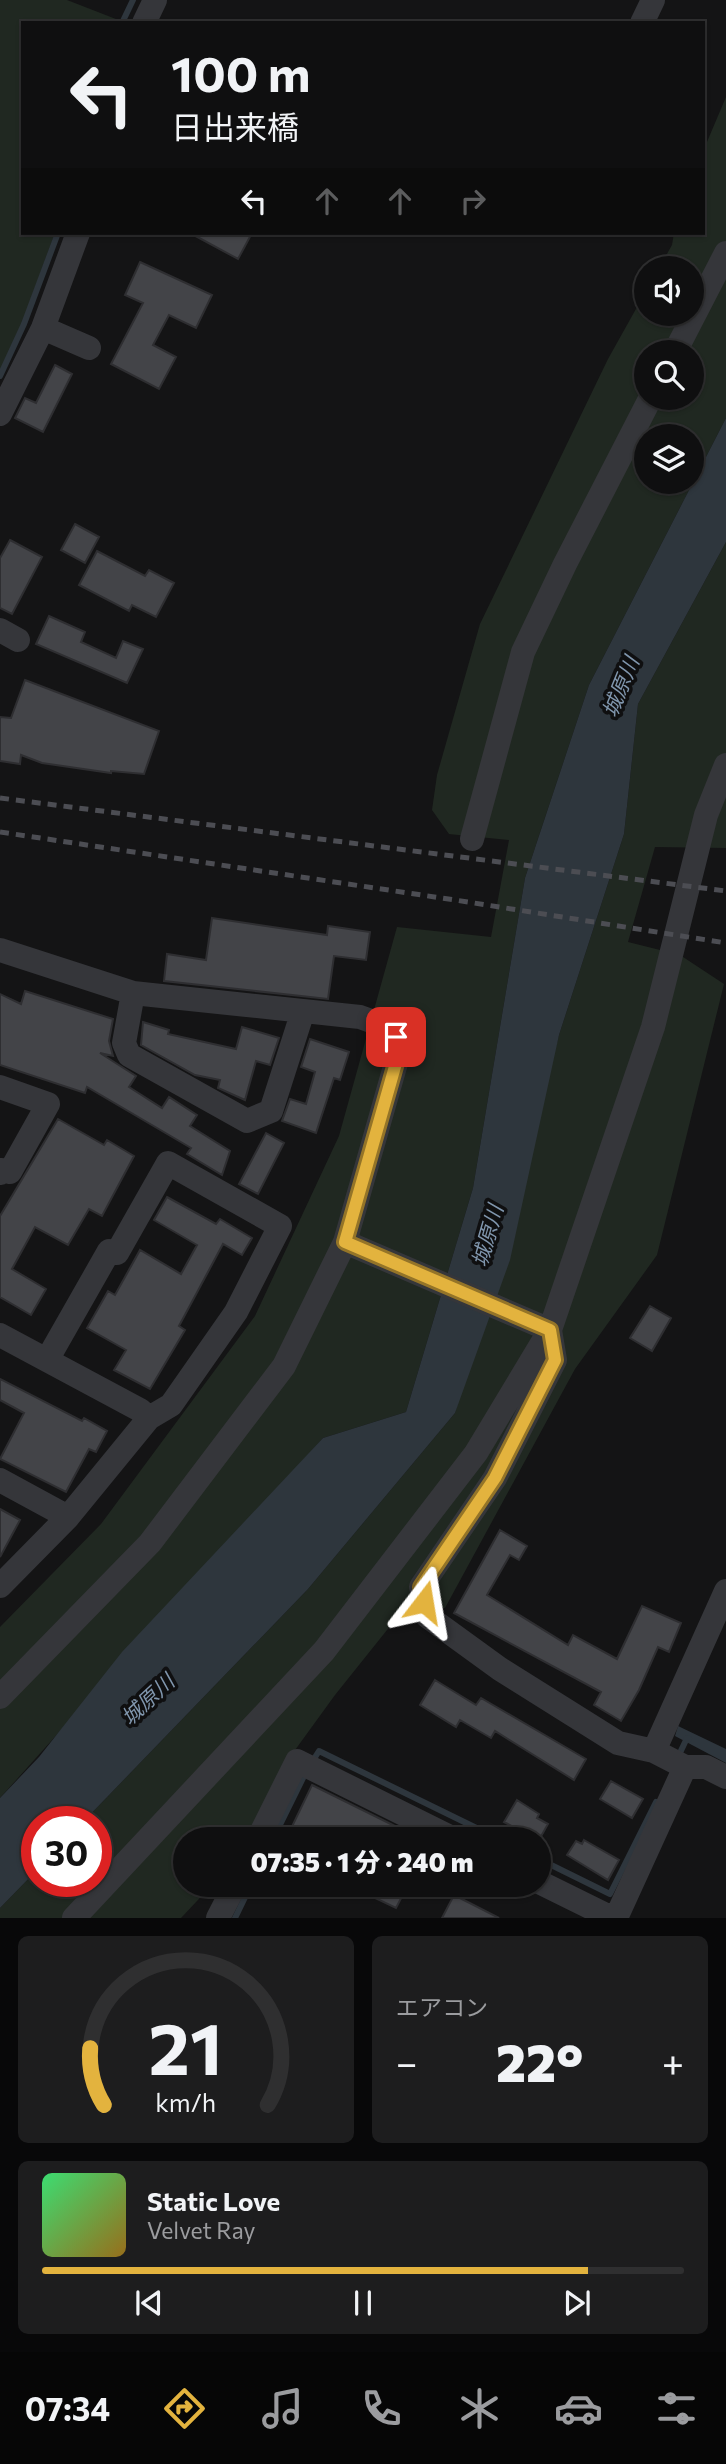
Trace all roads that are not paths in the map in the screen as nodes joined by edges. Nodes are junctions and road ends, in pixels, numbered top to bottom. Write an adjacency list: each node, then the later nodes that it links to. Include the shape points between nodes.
1 (156, 0): 3 (street)
2 (653, 0): 4 (street)
3 (145, 21)
4 (643, 21)
5 (77, 235): 7 (street)
6 (726, 253): 8 (street)
7 (43, 328): 9 (street); 11 (street)
8 (681, 340)
9 (89, 348)
10 (644, 410): 13 (street, via 523,652)
11 (0, 414)
12 (726, 765): 20 (street, via 706,815 653,1027)
13 (472, 839)
14 (0, 950): 15 (street)
15 (133, 993): 16 (street); 16 (street, via 124,1043 130,1055 247,1121 271,1111)
16 (303, 1011): 19 (street, via 360,1017 383,1025 396,1037 398,1056)
17 (0, 1087): 18 (street, via 48,1104 10,1172)
18 (0, 1173)
19 (345, 1242): 20 (street); 28 (street, via 284,1366 159,1532)
20 (550, 1330): 29 (street, via 555,1360 549,1372 495,1478 421,1587 428,1616 500,1669 618,1743); 36 (street, via 476,1453 324,1651)
21 (0, 1335): 22 (street)
22 (47, 1360): 23 (street); 23 (street, via 109,1251 117,1253 168,1163 280,1226 236,1312 171,1405)
23 (149, 1418): 25 (street)
24 (0, 1480): 25 (street)
25 (68, 1517): 26 (street)
26 (0, 1586)
27 (726, 1591): 29 (street)
28 (0, 1697)
29 (654, 1751): 30 (street)
30 (685, 1768): 31 (street, via 706,1767); 38 (street)
31 (726, 1777)
32 (266, 1827): 33 (street, via 305,1765)
33 (430, 1827)
34 (551, 1888): 38 (street)
35 (229, 1897): 37 (street)
36 (74, 1918)
37 (218, 1918)
38 (614, 1918)

